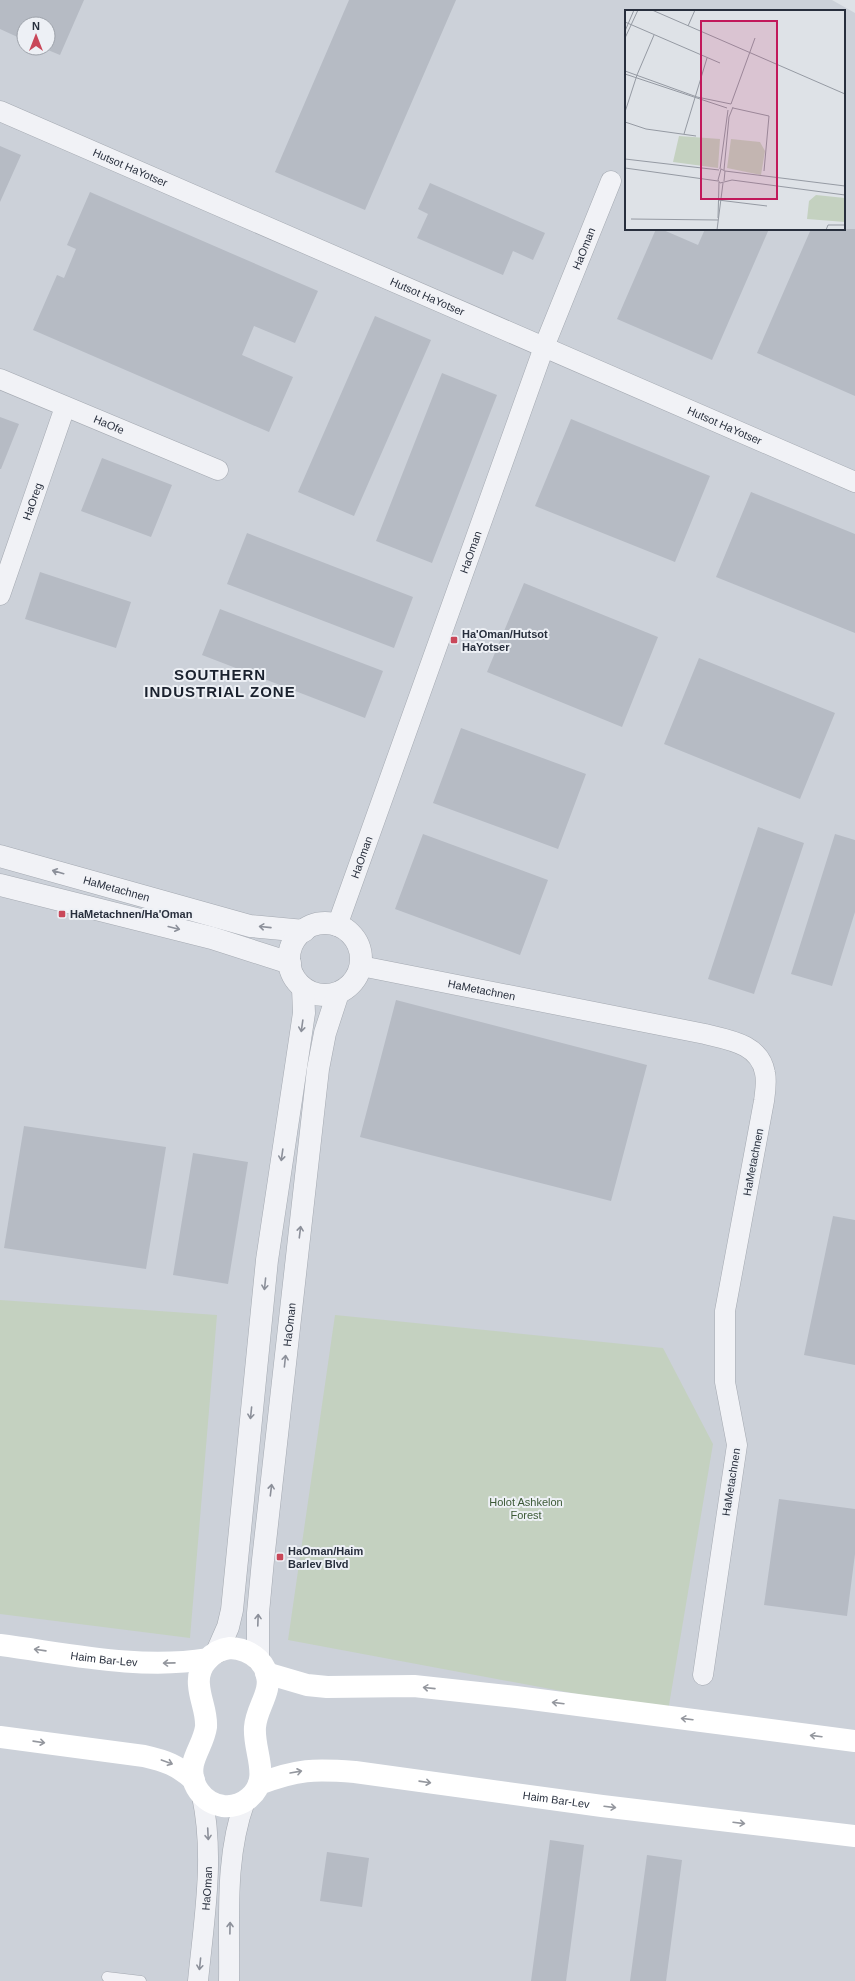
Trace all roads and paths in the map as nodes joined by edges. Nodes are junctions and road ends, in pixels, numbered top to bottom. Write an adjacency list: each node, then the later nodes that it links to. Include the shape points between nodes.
1 (0, 112): 3 (street, Hutsot HaYotser)
2 (611, 181): 3 (street, HaOman)
3 (544, 347): 7 (street, Hutsot HaYotser); 11 (street, HaOman)
4 (0, 379): 5 (street, HaOfe)
5 (65, 407): 6 (street, HaOfe); 8 (street, HaOreg)
6 (218, 470)
7 (855, 482)
8 (0, 595)
9 (0, 856): 12 (street, HaMetachnen, one-way to 9, via 250,926)
10 (0, 885): 13 (street, one-way to 13, via 212,938)
11 (337, 926): 12 (street, via 326,924); 14 (street, via 354,937 359,946)
12 (304, 931): 13 (street, via 293,945)
13 (290, 963): 15 (street, via 294,976)
14 (361, 966): 16 (street, via 356,978); 20 (street, HaMetachnen, via 705,1034 741,1043 758,1055 766,1074 764,1101 725,1311 725,1382 737,1445)
15 (303, 988): 16 (street, via 320,995); 18 (street, one-way to 18, via 304,1013 267,1260 232,1610 228,1627)
16 (338, 993): 19 (street, HaOman, one-way to 16, via 258,1613 287,1335 318,1069 325,1033)
17 (0, 1645): 18 (main road, Haim Bar-Lev, one-way to 17, via 184,1662 135,1663)
18 (212, 1655): 19 (main road, Haim Bar-Lev, via 223,1649 238,1648 252,1654); 24 (main road, via 202,1668 199,1680 206,1726 202,1746 194,1763)
19 (262, 1666): 22 (main road, one-way to 19, via 414,1686 307,1685); 23 (main road, via 267,1689 254,1729 261,1768)
20 (703, 1675)
21 (0, 1737): 24 (main road, one-way to 24, via 167,1761 182,1769)
22 (855, 1741)
23 (259, 1784): 25 (main road); 26 (main road, Haim Bar-Lev, one-way to 26, via 296,1771 355,1772 602,1806)
24 (198, 1788): 25 (main road, via 212,1802 223,1806); 29 (street, HaOman, one-way to 29, via 208,1835 208,1865)
25 (245, 1801): 30 (street, HaOman, one-way to 25, via 230,1864)
26 (855, 1836)
27 (107, 1977): 28 (lane)
28 (140, 1981)
29 (198, 1981)
30 (229, 1981)

